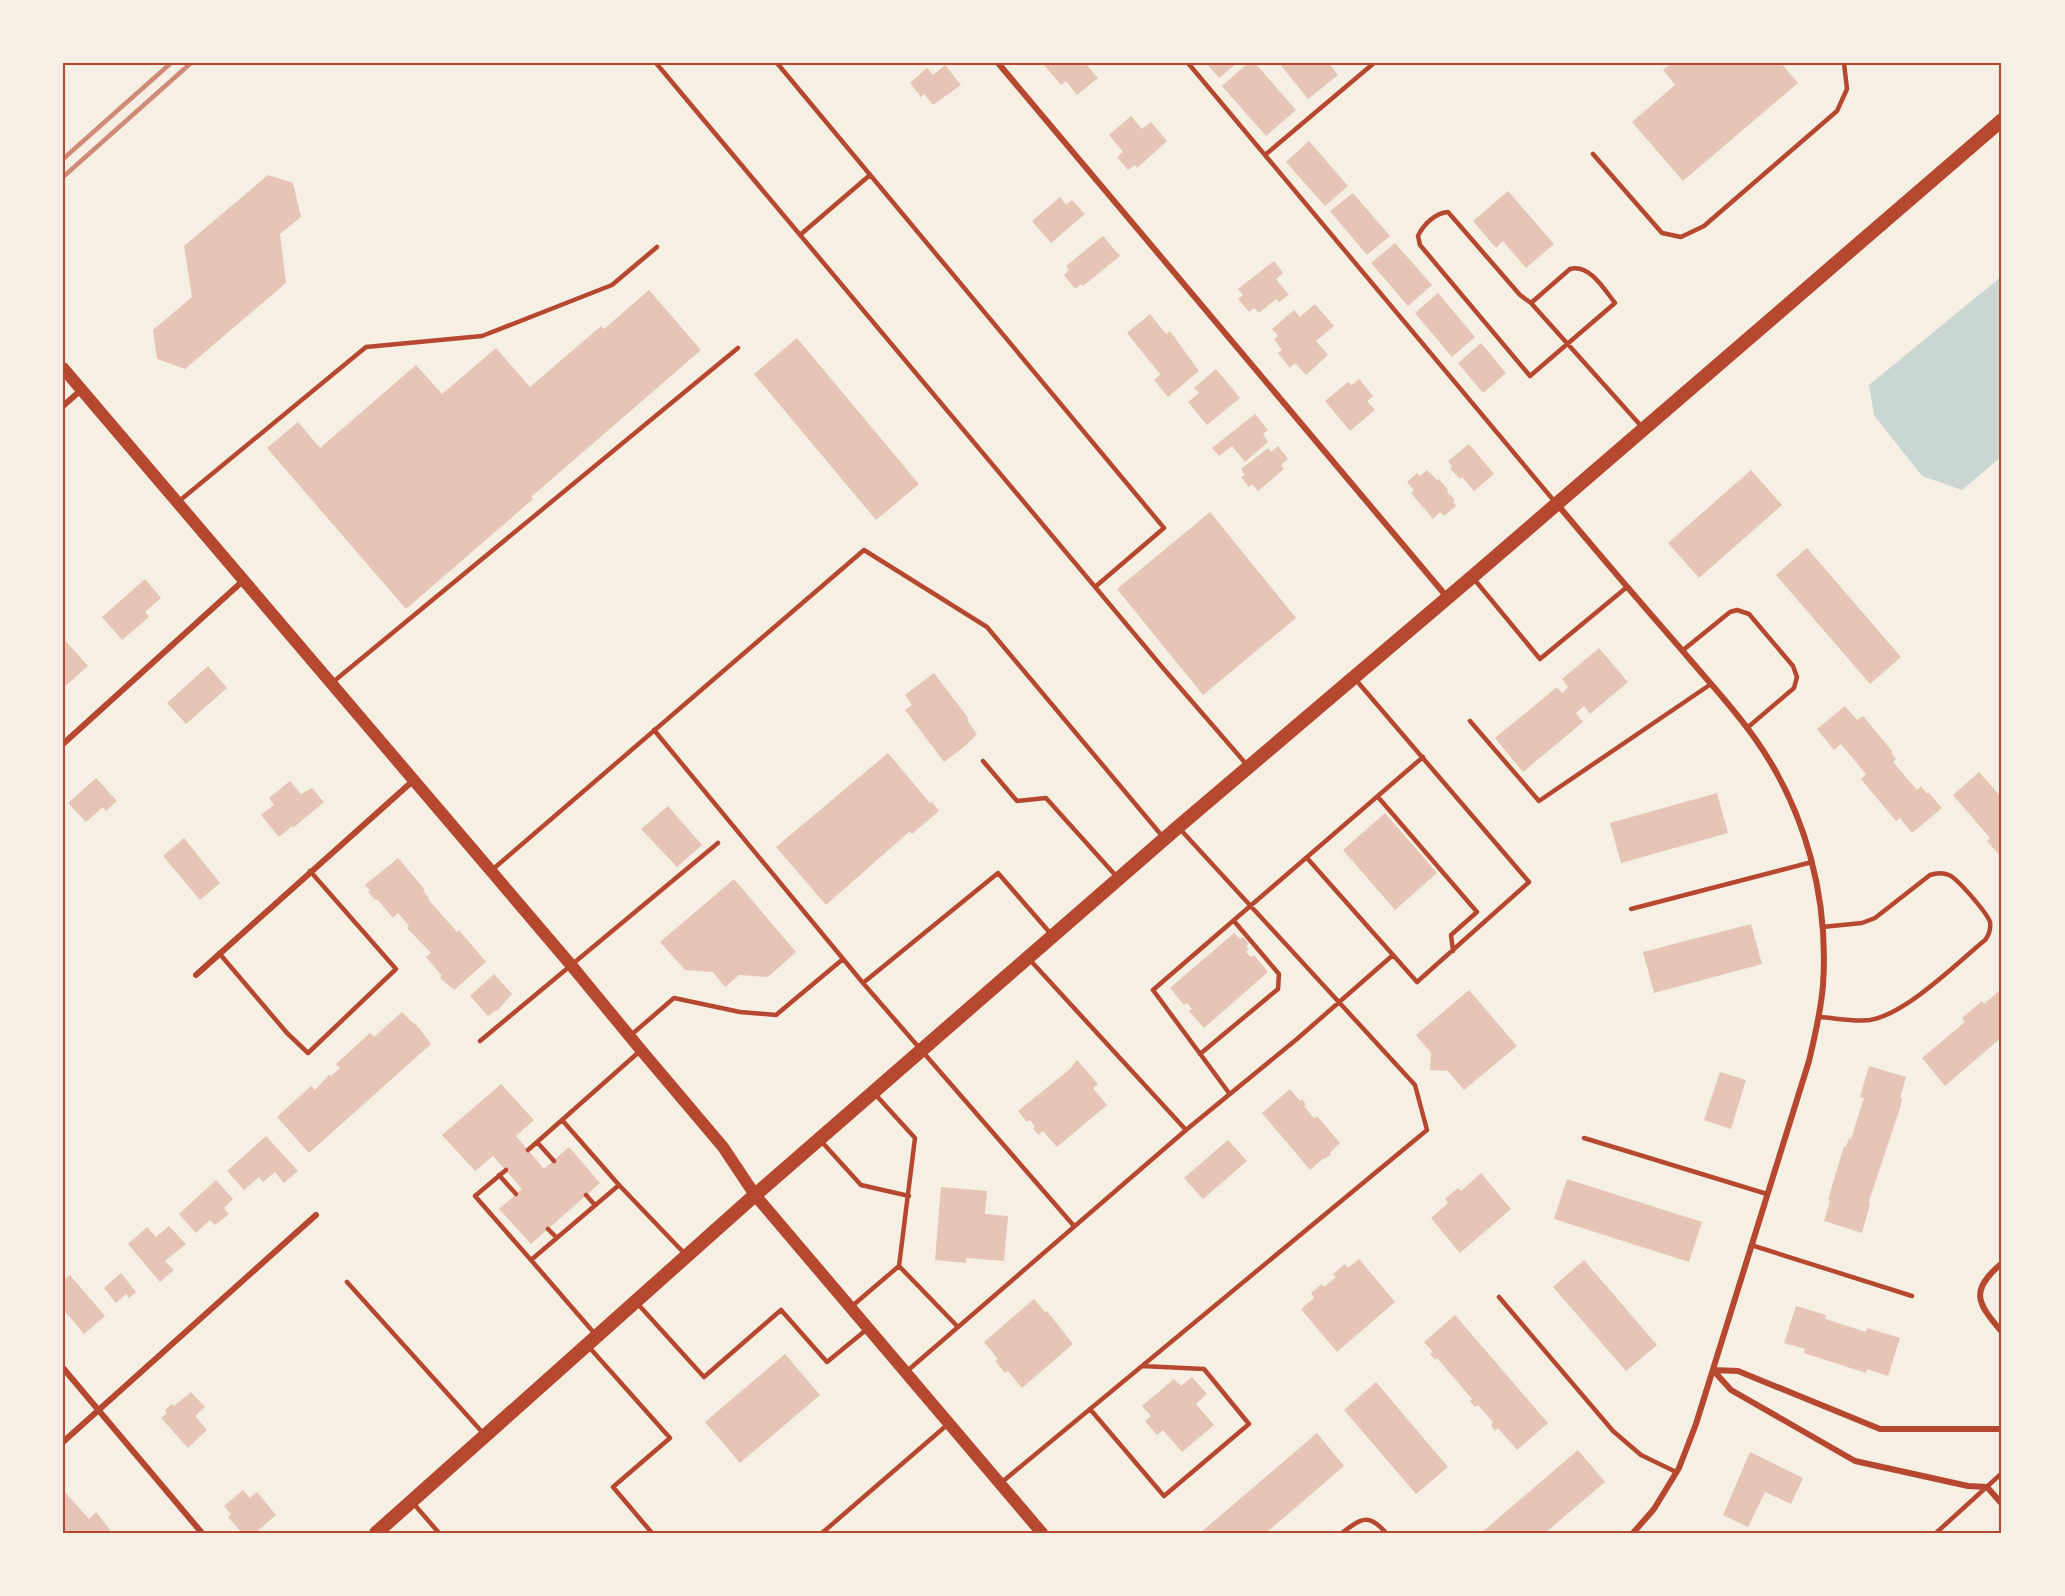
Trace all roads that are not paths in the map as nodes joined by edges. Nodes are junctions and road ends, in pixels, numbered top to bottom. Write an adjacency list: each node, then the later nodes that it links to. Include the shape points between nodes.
1 (656, 63): 11 (lane)
2 (777, 63): 10 (lane)
3 (998, 63): 26 (street)
4 (1188, 63): 9 (lane)
5 (1374, 63): 9 (lane)
6 (1844, 63): 8 (lane, via 1847,89 1837,111 1704,226 1681,237 1662,233)
7 (2002, 120): 19 (main road)
8 (1593, 154)
9 (1265, 155): 21 (lane)
10 (870, 175): 11 (lane); 25 (lane, via 1164,528)
11 (800, 235): 25 (lane)
12 (657, 248): 20 (lane, via 612,285 482,336 366,347)
13 (1531, 303): 14 (lane); 14 (lane, via 1570,269 1577,267 1595,278 1615,303); 14 (lane, via 1448,212 1434,217 1420,231 1420,245 1530,376)
14 (1568, 345): 19 (lane)
15 (738, 348): 29 (lane)
16 (63, 368): 17 (main road)
17 (81, 390): 18 (street); 20 (main road)
18 (63, 406)
19 (1644, 429): 21 (main road)
20 (178, 502): 23 (main road)
21 (1557, 504): 22 (main road); 24 (street)
22 (1472, 577): 24 (lane, via 1540,659); 26 (main road)
23 (245, 579): 29 (main road); 34 (street)
24 (1627, 586): 27 (street)
25 (1095, 587): 37 (lane)
26 (1448, 598): 28 (main road)
27 (1682, 651): 30 (street); 32 (lane, via 1737,610 1749,614 1793,666 1797,677 1794,688)
28 (1354, 677): 35 (lane); 37 (main road)
29 (332, 682): 38 (main road)
30 (1711, 684): 31 (lane, via 1539,801); 32 (street)
31 (1470, 721)
32 (1747, 728): 44 (street, via 1789,798)
33 (654, 730): 41 (lane, via 864,550 987,627); 46 (lane); 57 (lane)
34 (63, 744)
35 (1423, 757): 39 (lane); 53 (lane, via 1529,882)
36 (983, 760): 47 (lane, via 1017,801 1046,798)
37 (1249, 767): 40 (main road)
38 (415, 779): 45 (street); 46 (main road)
39 (1378, 797): 43 (lane); 53 (lane, via 1477,912 1451,935)
40 (1179, 827): 41 (main road); 48 (lane)
41 (1165, 839): 47 (main road)
42 (718, 843): 58 (lane)
43 (1307, 858): 48 (lane); 55 (lane)
44 (1812, 862): 49 (lane); 51 (street)
45 (310, 871): 54 (street); 54 (lane, via 396,969 308,1053 286,1034)
46 (490, 871): 58 (main road)
47 (1119, 879): 52 (main road)
48 (1251, 906): 50 (lane); 61 (lane)
49 (1631, 909)
50 (1234, 921): 67 (lane, via 1153,990); 67 (lane, via 1279,974 1278,989)
51 (1822, 927): 62 (street); 62 (lane, via 1875,918 1937,873 1955,880 1990,925 1985,940 1902,1008 1863,1020)
52 (1053, 936): 56 (main road); 60 (lane, via 998,873)
53 (1453, 951): 55 (lane, via 1418,982)
54 (219, 953): 59 (street)
55 (1393, 955): 61 (lane)
56 (1029, 958): 66 (main road); 71 (lane)
57 (843, 959): 60 (lane); 63 (lane, via 776,1015 674,998)
58 (572, 964): 63 (main road); 64 (lane)
59 (196, 975)
60 (863, 983): 66 (lane)
61 (1339, 1000): 69 (lane); 104 (lane, via 1415,1085 1427,1130)
62 (1819, 1017): 81 (street)
63 (629, 1036): 65 (main road)
64 (480, 1041)
65 (641, 1050): 70 (lane); 82 (main road, via 723,1148)
66 (921, 1051): 68 (main road); 87 (lane)
67 (1200, 1054): 69 (lane)
68 (874, 1093): 73 (main road); 84 (lane, via 915,1138)
69 (1229, 1093): 71 (lane)
70 (562, 1120): 74 (lane); 79 (lane)
71 (1186, 1130): 87 (lane)
72 (1584, 1138): 81 (lane)
73 (820, 1140): 82 (main road); 84 (lane, via 861,1185)
74 (537, 1142): 75 (lane); 76 (lane)
75 (528, 1150)
76 (554, 1161)
77 (506, 1170): 78 (lane)
78 (499, 1175): 80 (lane); 92 (lane, via 474,1196)
79 (619, 1185): 85 (lane); 91 (lane)
80 (516, 1194)
81 (1767, 1194): 90 (street)
82 (755, 1195): 91 (main road); 99 (main road)
83 (586, 1196): 85 (lane)
84 (909, 1196): 94 (lane)
85 (595, 1205): 89 (lane)
86 (316, 1215): 109 (street)
87 (1074, 1226): 100 (lane)
88 (548, 1229): 89 (lane)
89 (556, 1238): 92 (lane)
90 (1751, 1245): 96 (lane); 106 (street)
91 (687, 1256): 98 (main road)
92 (531, 1260): 103 (lane)
93 (2002, 1263): 102 (street, via 1984,1280 1980,1293 1983,1309)
94 (899, 1266): 99 (lane); 100 (lane)
95 (347, 1282): 112 (lane)
96 (1912, 1296)
97 (1499, 1297): 114 (lane, via 1613,1431 1641,1455)
98 (636, 1302): 101 (lane, via 704,1377 781,1310 827,1362); 103 (main road)
99 (850, 1307): 101 (main road)
100 (958, 1327): 107 (lane)
101 (868, 1328): 107 (main road)
102 (2002, 1332)
103 (592, 1341): 112 (main road); 123 (lane, via 670,1438 613,1487)
104 (1142, 1366): 108 (lane); 108 (lane, via 1204,1369 1249,1424 1164,1496)
105 (63, 1368): 109 (street)
106 (1713, 1370): 111 (street, via 1738,1371 1880,1429); 114 (street); 117 (street, via 1731,1390 1855,1461 1968,1486)
107 (906, 1372): 110 (main road)
108 (1090, 1409): 116 (lane)
109 (98, 1410): 113 (street); 120 (street)
110 (949, 1423): 116 (main road); 124 (lane)
111 (2002, 1429)
112 (485, 1435): 118 (main road)
113 (63, 1442)
114 (1676, 1472): 128 (street, via 1654,1509)
115 (2002, 1473): 117 (lane)
116 (1000, 1483): 125 (main road)
117 (1987, 1486): 119 (street); 129 (lane)
118 (411, 1501): 121 (main road); 122 (lane)
119 (2002, 1504)
120 (202, 1533)
121 (376, 1533)
122 (440, 1533)
123 (652, 1533)
124 (822, 1533)
125 (1042, 1533)
126 (1342, 1533): 127 (lane, via 1366,1519)
127 (1386, 1533)
128 (1633, 1533)
129 (1936, 1533)

